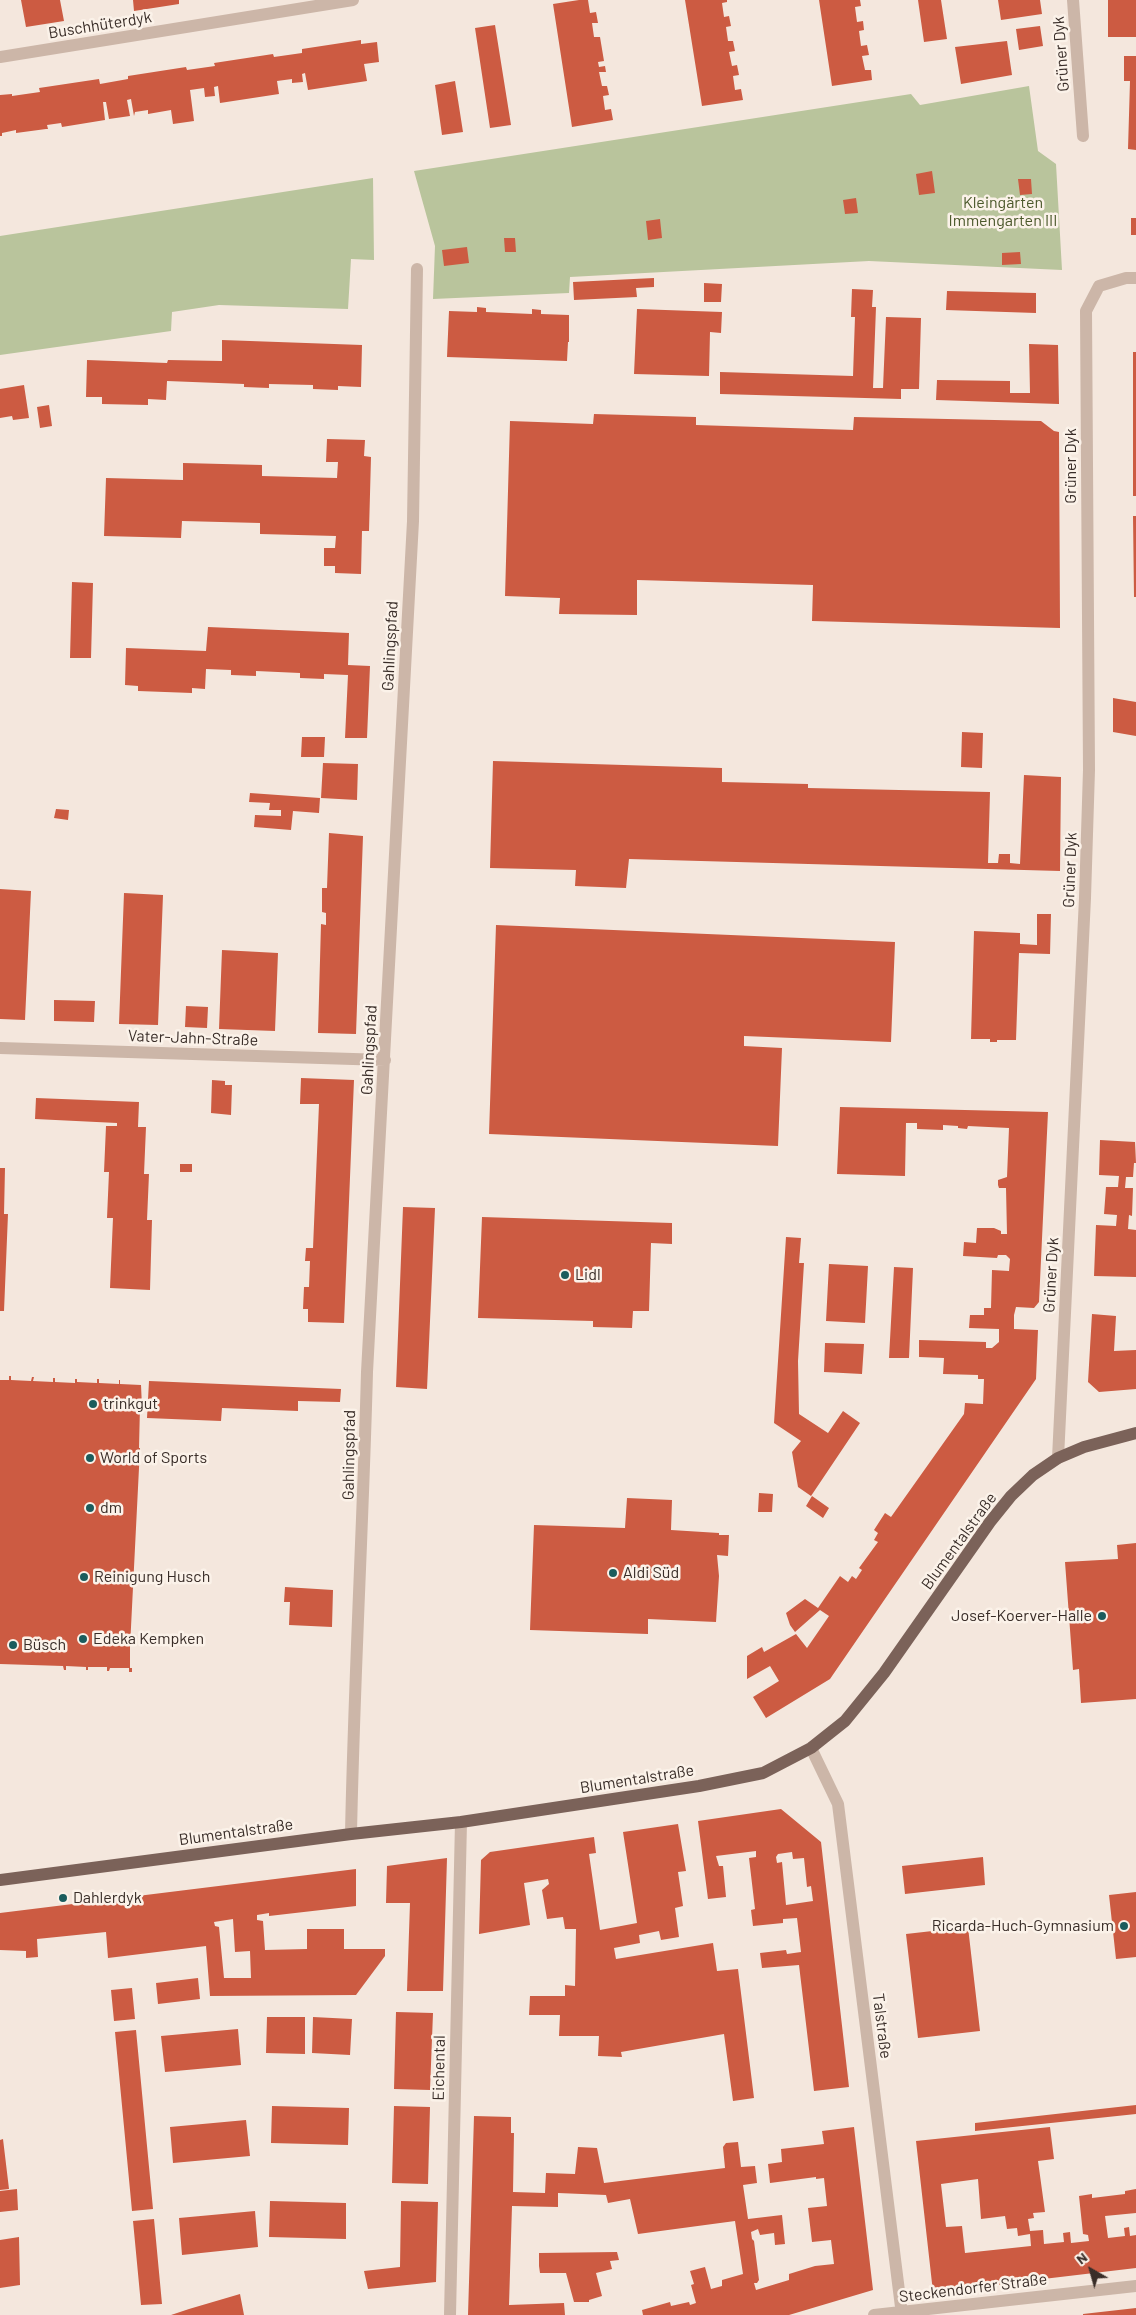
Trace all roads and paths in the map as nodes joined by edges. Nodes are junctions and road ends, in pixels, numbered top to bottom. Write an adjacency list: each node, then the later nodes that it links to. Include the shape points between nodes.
1 (353, 0): 3 (street, Buschhüterdyk)
2 (1073, 0): 4 (street, Grüner Dyk)
3 (0, 57)
4 (1083, 136)
5 (417, 269): 8 (street, Gahlingspfad, via 413,521)
6 (1136, 278): 10 (street, Grüner Dyk, via 1099,286 1086,311 1089,770 1086,898)
7 (0, 1048): 8 (street, Vater-Jahn-Straße)
8 (385, 1060): 13 (street, Gahlingspfad, via 367,1372 352,1753)
9 (1136, 1433): 10 (main road, Blumentalstraße, via 1093,1444)
10 (1058, 1458): 11 (main road, Blumentalstraße, via 1011,1496 864,1698 845,1721)
11 (811, 1748): 12 (main road, Blumentalstraße, via 762,1773 699,1786); 16 (street, Talstraße, via 838,1804)
12 (461, 1822): 13 (main road, Blumentalstraße); 17 (street, Eichental)
13 (352, 1834): 14 (main road, Blumentalstraße)
14 (0, 1880)
15 (1136, 2286): 16 (street, Steckendorfer Straße)
16 (902, 2314): 18 (street, Steckendorfer Straße)
17 (450, 2315)
18 (874, 2315)

